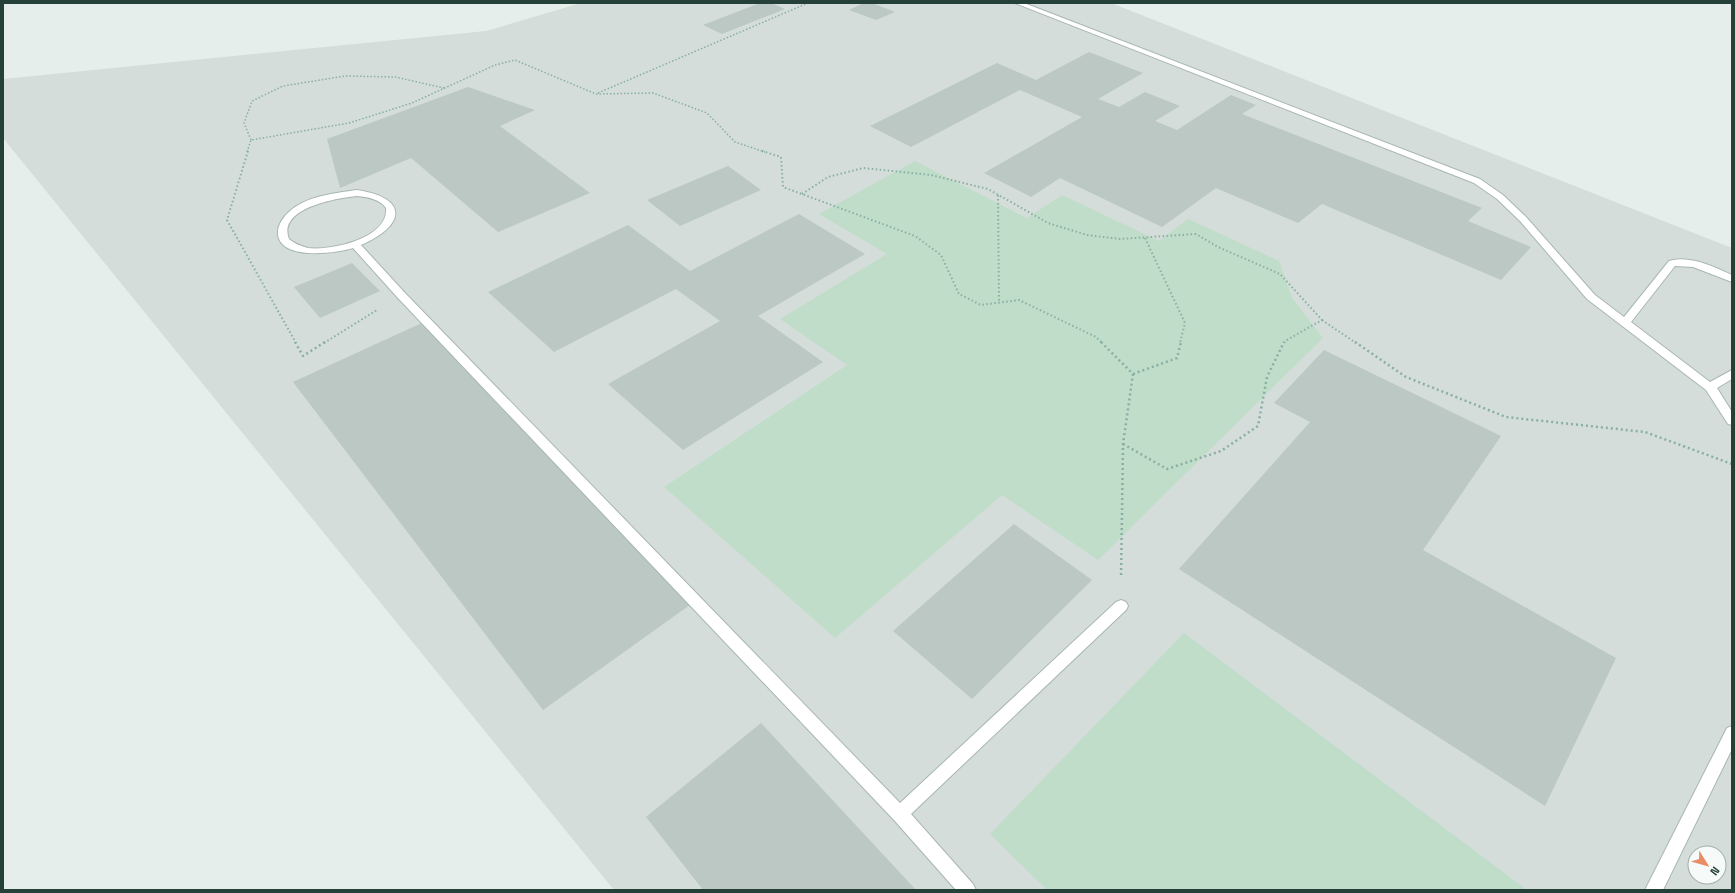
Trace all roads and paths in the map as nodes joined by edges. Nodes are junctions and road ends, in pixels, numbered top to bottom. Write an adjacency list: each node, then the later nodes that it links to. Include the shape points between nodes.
1 (808, 3): 4 (path)
2 (1018, 3): 14 (lane, via 1477,181 1500,197 1523,219 1591,297)
3 (444, 88): 4 (path, via 495,65 515,60); 5 (path, via 412,103 350,123); 5 (path, via 395,77 366,76 344,76 283,86 252,101 244,123)
4 (596, 94): 6 (path, via 653,93 707,113 735,142 781,157 784,187)
5 (251, 140): 11 (path, via 227,220 303,356)
6 (802, 194): 7 (path, via 828,176 863,168 931,175 988,189); 12 (path, via 915,236 941,255 959,294 981,305)
7 (998, 194): 8 (path, via 1048,223 1088,235 1120,239); 12 (path)
8 (1145, 238): 13 (path, via 1196,234 1218,247 1280,274); 15 (path, via 1185,323 1177,358)
9 (355, 244): 9 (lane, via 368,239 388,222 392,213 390,205 383,199 357,193 322,199 292,215 284,225 282,233 285,241 292,247 304,250 335,250); 11 (lane)
10 (1732, 279): 14 (lane, via 1681,261 1672,263)
11 (401, 295): 23 (lane)
12 (999, 302): 15 (path, via 1019,300 1096,336)
13 (1322, 320): 19 (path, via 1285,341 1267,377 1258,426 1221,450 1167,469); 20 (path, via 1406,377 1506,417 1645,432)
14 (1625, 323): 17 (lane)
15 (1133, 374): 19 (path)
16 (1732, 374): 17 (lane)
17 (1710, 387): 18 (lane)
18 (1732, 421)
19 (1122, 444): 21 (path)
20 (1732, 464)
21 (1121, 606): 23 (lane)
22 (1732, 733): 25 (lane)
23 (900, 814): 24 (lane)
24 (968, 890)
25 (1654, 890)

